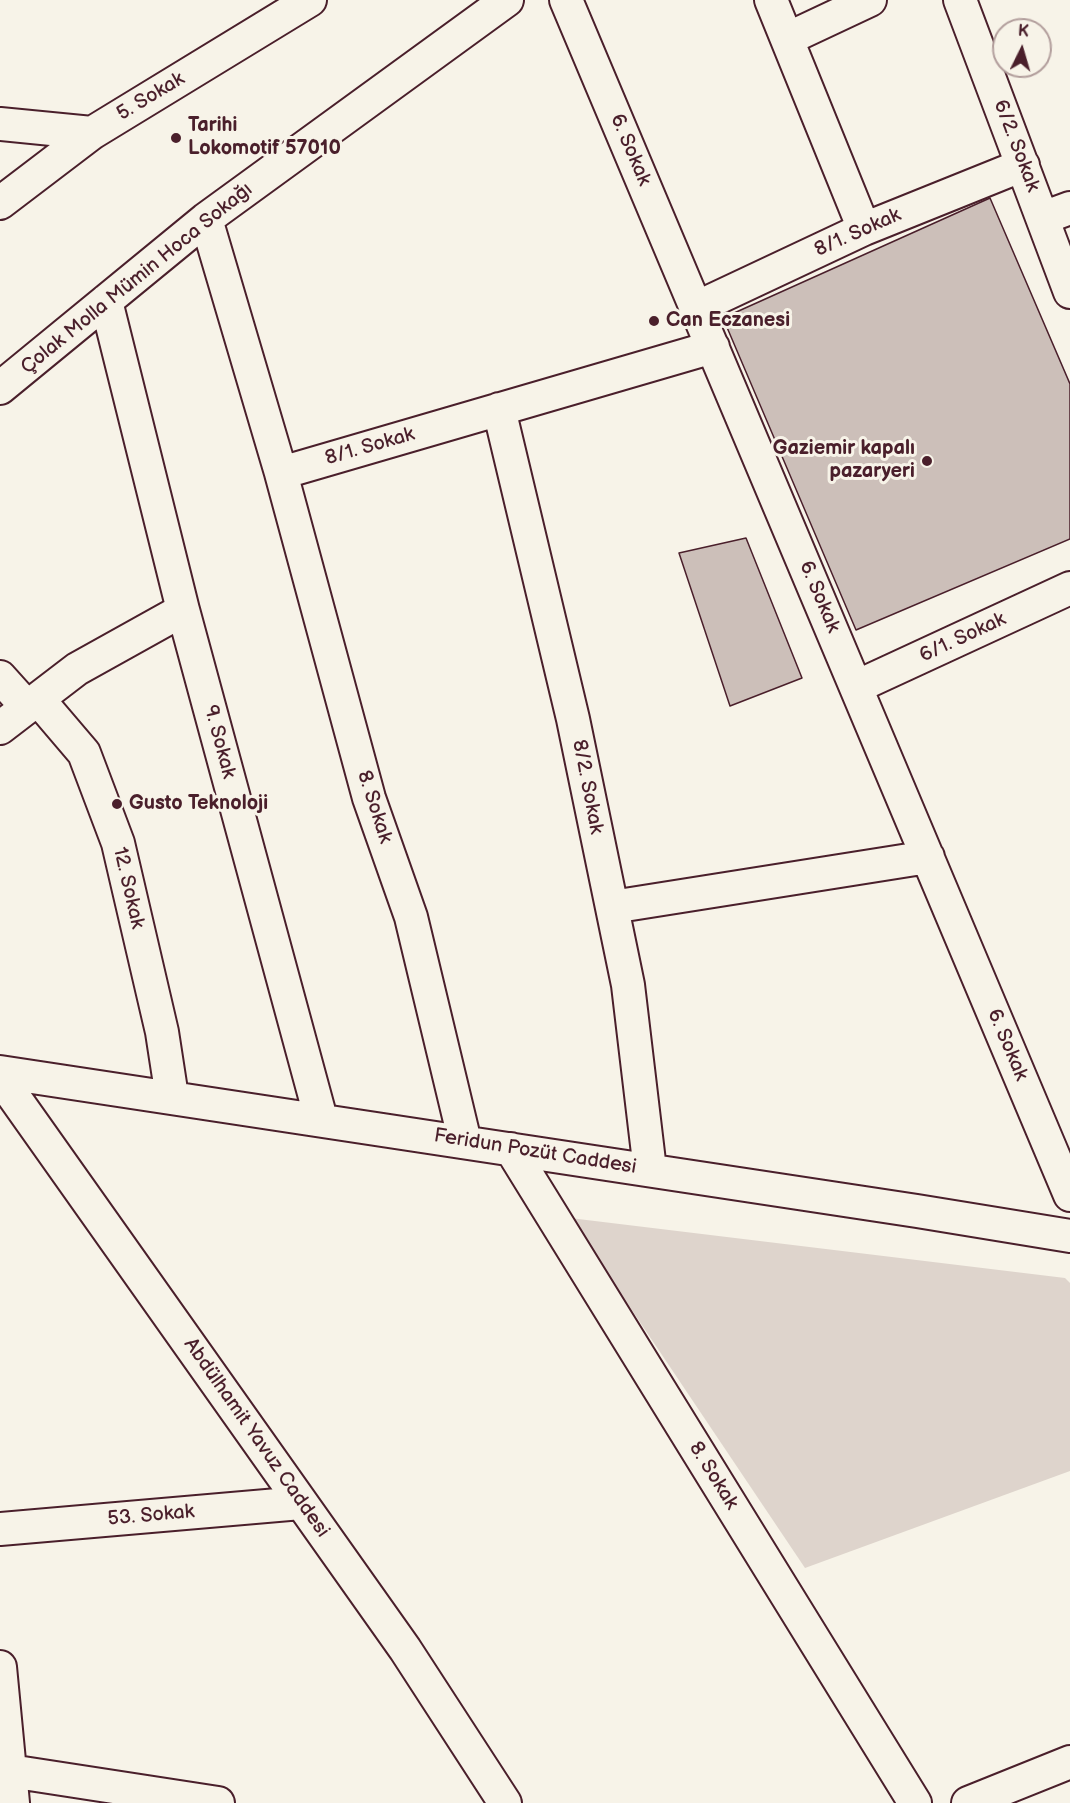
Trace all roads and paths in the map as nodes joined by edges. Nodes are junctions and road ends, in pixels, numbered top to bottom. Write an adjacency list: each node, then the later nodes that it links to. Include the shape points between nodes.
1 (310, 0): 9 (street, 5. Sokak)
2 (507, 0): 13 (street, Çolak Molla Mümin Hoca Sokağı)
3 (566, 0): 17 (street, 6. Sokak)
4 (771, 0): 7 (street)
5 (870, 0): 7 (street)
6 (960, 0): 10 (street, 6/2. Sokak)
7 (788, 39): 14 (street)
8 (0, 124): 9 (street)
9 (92, 133): 11 (street, 5. Sokak)
10 (1023, 165): 12 (street, 6/2. Sokak); 14 (street, 8/1. Sokak)
11 (0, 203)
12 (1056, 213): 15 (street, 6/2. Sokak)
13 (206, 219): 16 (street, Çolak Molla Mümin Hoca Sokağı); 21 (street)
14 (864, 229): 17 (street, 8/1. Sokak)
15 (1070, 292)
16 (106, 301): 19 (street, Çolak Molla Mümin Hoca Sokağı); 23 (street, 9. Sokak)
17 (696, 308): 18 (street, 6. Sokak)
18 (713, 347): 20 (street, 8/1. Sokak); 25 (street, 6. Sokak)
19 (0, 388)
20 (499, 409): 21 (street, 8/1. Sokak); 29 (street, 8/2. Sokak, via 573,719)
21 (281, 473): 34 (street, 8. Sokak, via 369,798 411,917)
22 (1070, 588): 25 (street, 6/1. Sokak)
23 (183, 610): 26 (street, via 77,669); 33 (street, 9. Sokak)
24 (0, 677): 26 (street, 12. Sokak)
25 (856, 687): 28 (street, 6. Sokak)
26 (33, 703): 27 (street); 32 (street, 12. Sokak, via 84,753 118,843 162,1032)
27 (0, 728)
28 (928, 857): 29 (street); 37 (street, 6. Sokak)
29 (612, 907): 36 (street, 8/2. Sokak, via 628,985)
30 (0, 1072): 32 (street, Feridun Pozüt Caddesi)
31 (0, 1077): 39 (street, Abdülhamit Yavuz Caddesi)
32 (172, 1097): 33 (street, Feridun Pozüt Caddesi)
33 (321, 1119): 34 (street, Feridun Pozüt Caddesi)
34 (465, 1142): 35 (street, Feridun Pozüt Caddesi)
35 (511, 1149): 36 (street, Feridun Pozüt Caddesi); 48 (street, 8. Sokak)
36 (650, 1170): 38 (street, Feridun Pozüt Caddesi)
37 (1070, 1195)
38 (1070, 1236)
39 (302, 1503): 40 (street, 53. Sokak); 47 (street, Abdülhamit Yavuz Caddesi, via 405,1649)
40 (0, 1529)
41 (0, 1667): 43 (street)
42 (1070, 1762): 49 (street)
43 (10, 1771): 44 (street); 45 (street)
44 (13, 1803)
45 (218, 1803): 46 (street)
46 (223, 1803)
47 (505, 1803)
48 (915, 1803)
49 (968, 1803)

